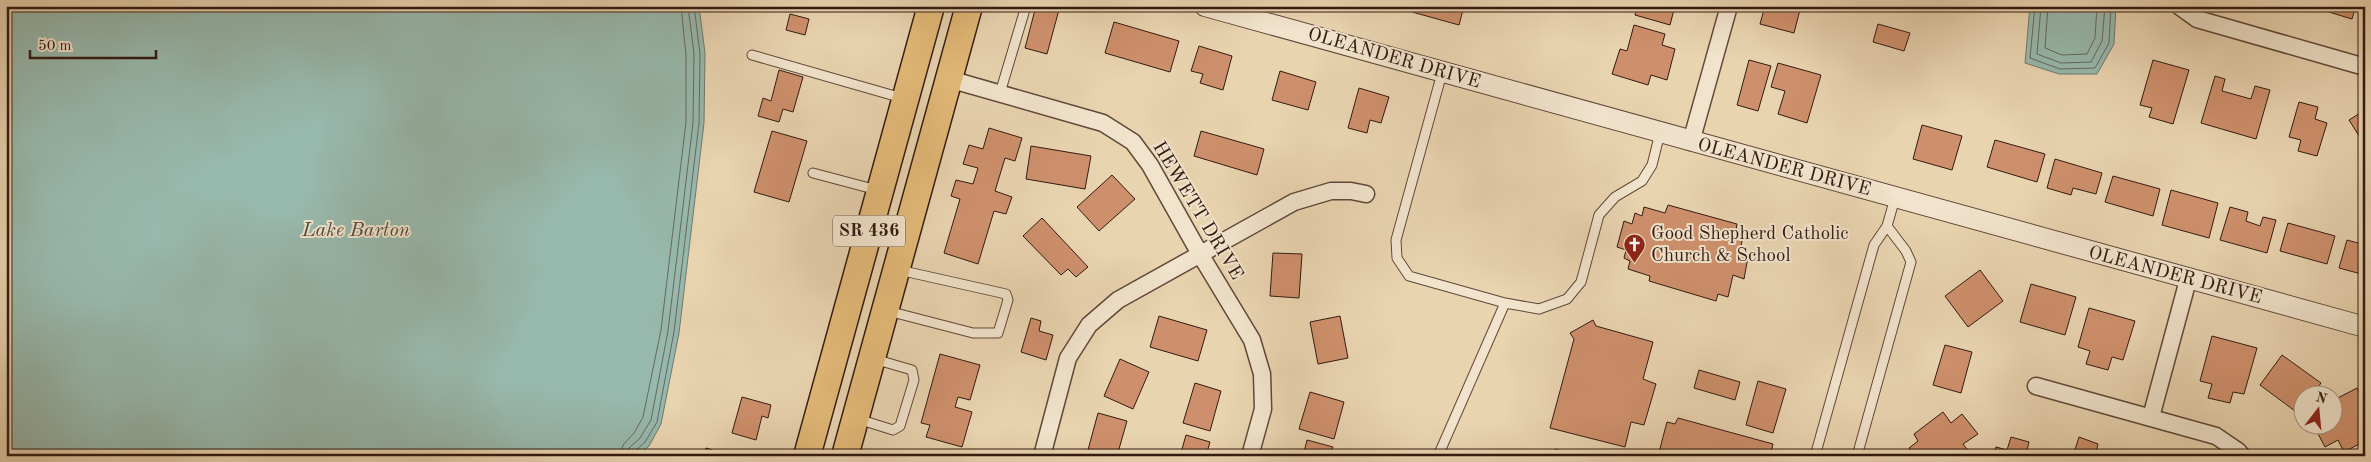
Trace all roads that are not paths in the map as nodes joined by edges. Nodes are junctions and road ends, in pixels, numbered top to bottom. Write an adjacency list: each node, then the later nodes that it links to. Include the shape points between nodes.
1 (969, 6): 10 (main road, SR 436)
2 (1026, 6): 11 (lane)
3 (1205, 6): 9 (street, OLEANDER DRIVE)
4 (1729, 6): 14 (street)
5 (2179, 6): 8 (street, via 2197,18)
6 (924, 8): 12 (main road, SR 436)
7 (752, 55): 12 (lane)
8 (2365, 66)
9 (1442, 73): 13 (street, OLEANDER DRIVE); 23 (lane, via 1396,240 1398,258 1409,276)
10 (949, 79): 11 (street, HEWETT DRIVE); 21 (main road, SR 436)
11 (1000, 93): 20 (street, HEWETT DRIVE, via 1103,123 1133,142 1150,165)
12 (905, 99): 16 (main road, SR 436)
13 (1660, 133): 14 (street, OLEANDER DRIVE); 23 (lane, via 1652,165 1642,181 1615,197 1599,215 1581,282 1567,299 1539,309)
14 (1691, 142): 18 (street, OLEANDER DRIVE)
15 (813, 173): 16 (lane)
16 (880, 191): 30 (main road, SR 436)
17 (1366, 194): 20 (street, via 1331,191 1294,202)
18 (1895, 198): 19 (lane); 22 (street, OLEANDER DRIVE)
19 (1887, 226): 35 (lane, via 1874,246); 36 (lane, via 1911,262)
20 (1200, 254): 32 (street, via 1118,300 1089,324 1068,358); 33 (street, HEWETT DRIVE, via 1252,340 1262,374 1263,409)
21 (896, 270): 24 (main road, SR 436); 24 (lane, via 1006,294 1008,300 998,332 973,332)
22 (2188, 280): 25 (street, OLEANDER DRIVE); 28 (street)
23 (1505, 303): 34 (lane)
24 (885, 310): 26 (main road, SR 436)
25 (2365, 327)
26 (872, 358): 29 (main road, SR 436); 29 (lane, via 912,370 914,380 900,426 893,430)
27 (2036, 386): 28 (street)
28 (2150, 417): 37 (street, via 2216,436)
29 (855, 418): 31 (main road, SR 436)
30 (807, 456)
31 (845, 456)
32 (1042, 456)
33 (1250, 456)
34 (1438, 456)
35 (1816, 456)
36 (1857, 456)
37 (2242, 456)

